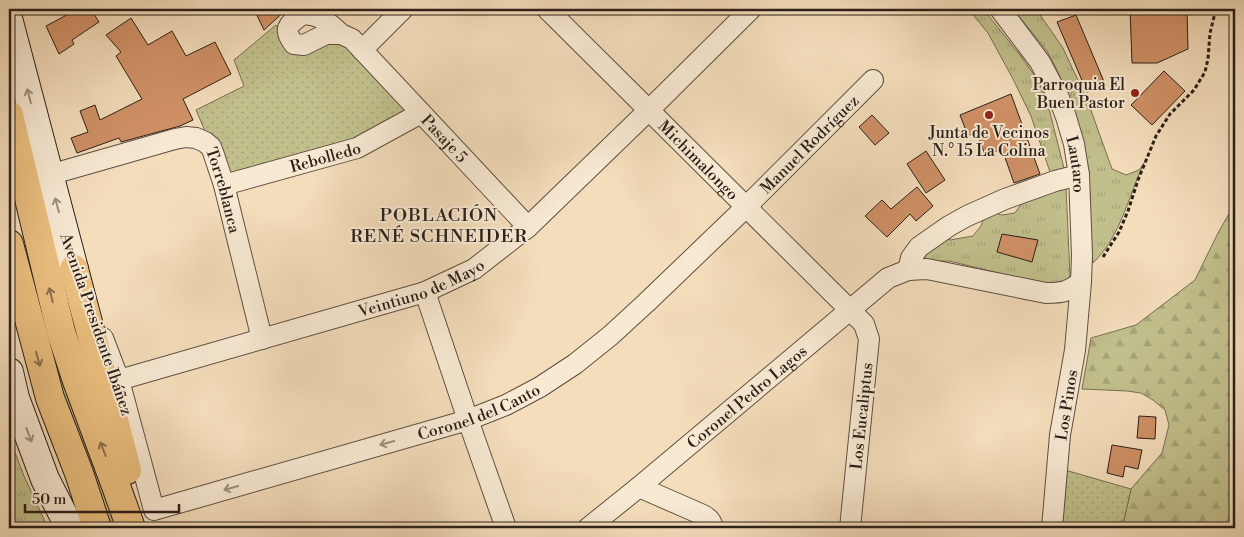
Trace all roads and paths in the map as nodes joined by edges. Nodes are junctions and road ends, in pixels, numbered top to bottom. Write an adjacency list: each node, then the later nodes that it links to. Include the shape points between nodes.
1 (403, 9): 8 (street)
2 (547, 9): 10 (street, Michimalongo)
3 (751, 9): 10 (street, Veintiuno de Mayo)
4 (1000, 9): 14 (street, Lautaro, via 1040,62 1059,98 1074,144)
5 (1216, 9): 21 (path, via 1205,72 1156,136 1119,232 1101,260)
6 (9, 22): 13 (street, Avenida Presidente Ibáñez, one-way to 6)
7 (341, 34): 8 (street, Pasaje 5, via 352,39)
8 (362, 50): 11 (street, Pasaje 5)
9 (873, 80): 16 (street, Manuel Rodríguez)
10 (648, 110): 16 (street, Michimalongo); 17 (street, Veintiuno de Mayo)
11 (421, 112): 15 (street, Rebolledo, via 357,148); 17 (street, Pasaje 5)
12 (9, 115): 32 (main road, Avenida Presidente Ibáñez, one-way to 12, via 61,332)
13 (50, 175): 15 (street, Torreblanca, via 186,137 206,142 211,147); 19 (street, Avenida Presidente Ibáñez, one-way to 13)
14 (1079, 175): 20 (street, via 1005,199 949,226 918,247); 21 (street, Lautaro)
15 (224, 185): 24 (street, Torreblanca)
16 (745, 208): 23 (street, Michimalongo); 27 (street, Coronel del Canto, via 646,303 575,364 514,400)
17 (528, 227): 22 (street, Veintiuno de Mayo, via 474,269)
18 (9, 244): 31 (main road, one-way to 31, via 50,398 80,473)
19 (74, 269): 26 (street, Avenida Presidente Ibáñez); 29 (main road, via 132,497)
20 (908, 270): 21 (street, Coronel Pedro Lagos, via 927,269 1046,293 1070,290); 23 (street, Coronel Pedro Lagos, via 888,278)
21 (1081, 282): 37 (street, Los Pinos, via 1075,350 1060,435)
22 (425, 292): 24 (street, Veintiuno de Mayo); 27 (street)
23 (850, 310): 28 (street, Coronel Pedro Lagos); 36 (street, Los Eucaliptus, via 864,324 868,339)
24 (262, 340): 26 (street, Veintiuno de Mayo)
25 (9, 372): 30 (street, one-way to 30, via 15,398 45,479)
26 (119, 380): 29 (street, Avenida Presidente Ibáñez)
27 (468, 420): 29 (street, Coronel del Canto, one-way to 29); 33 (street)
28 (639, 487): 34 (street, Coronel Pedro Lagos); 35 (street, via 703,515)
29 (145, 519)
30 (70, 528)
31 (97, 528)
32 (131, 528)
33 (506, 528)
34 (588, 528)
35 (713, 528)
36 (850, 528)
37 (1052, 528)

